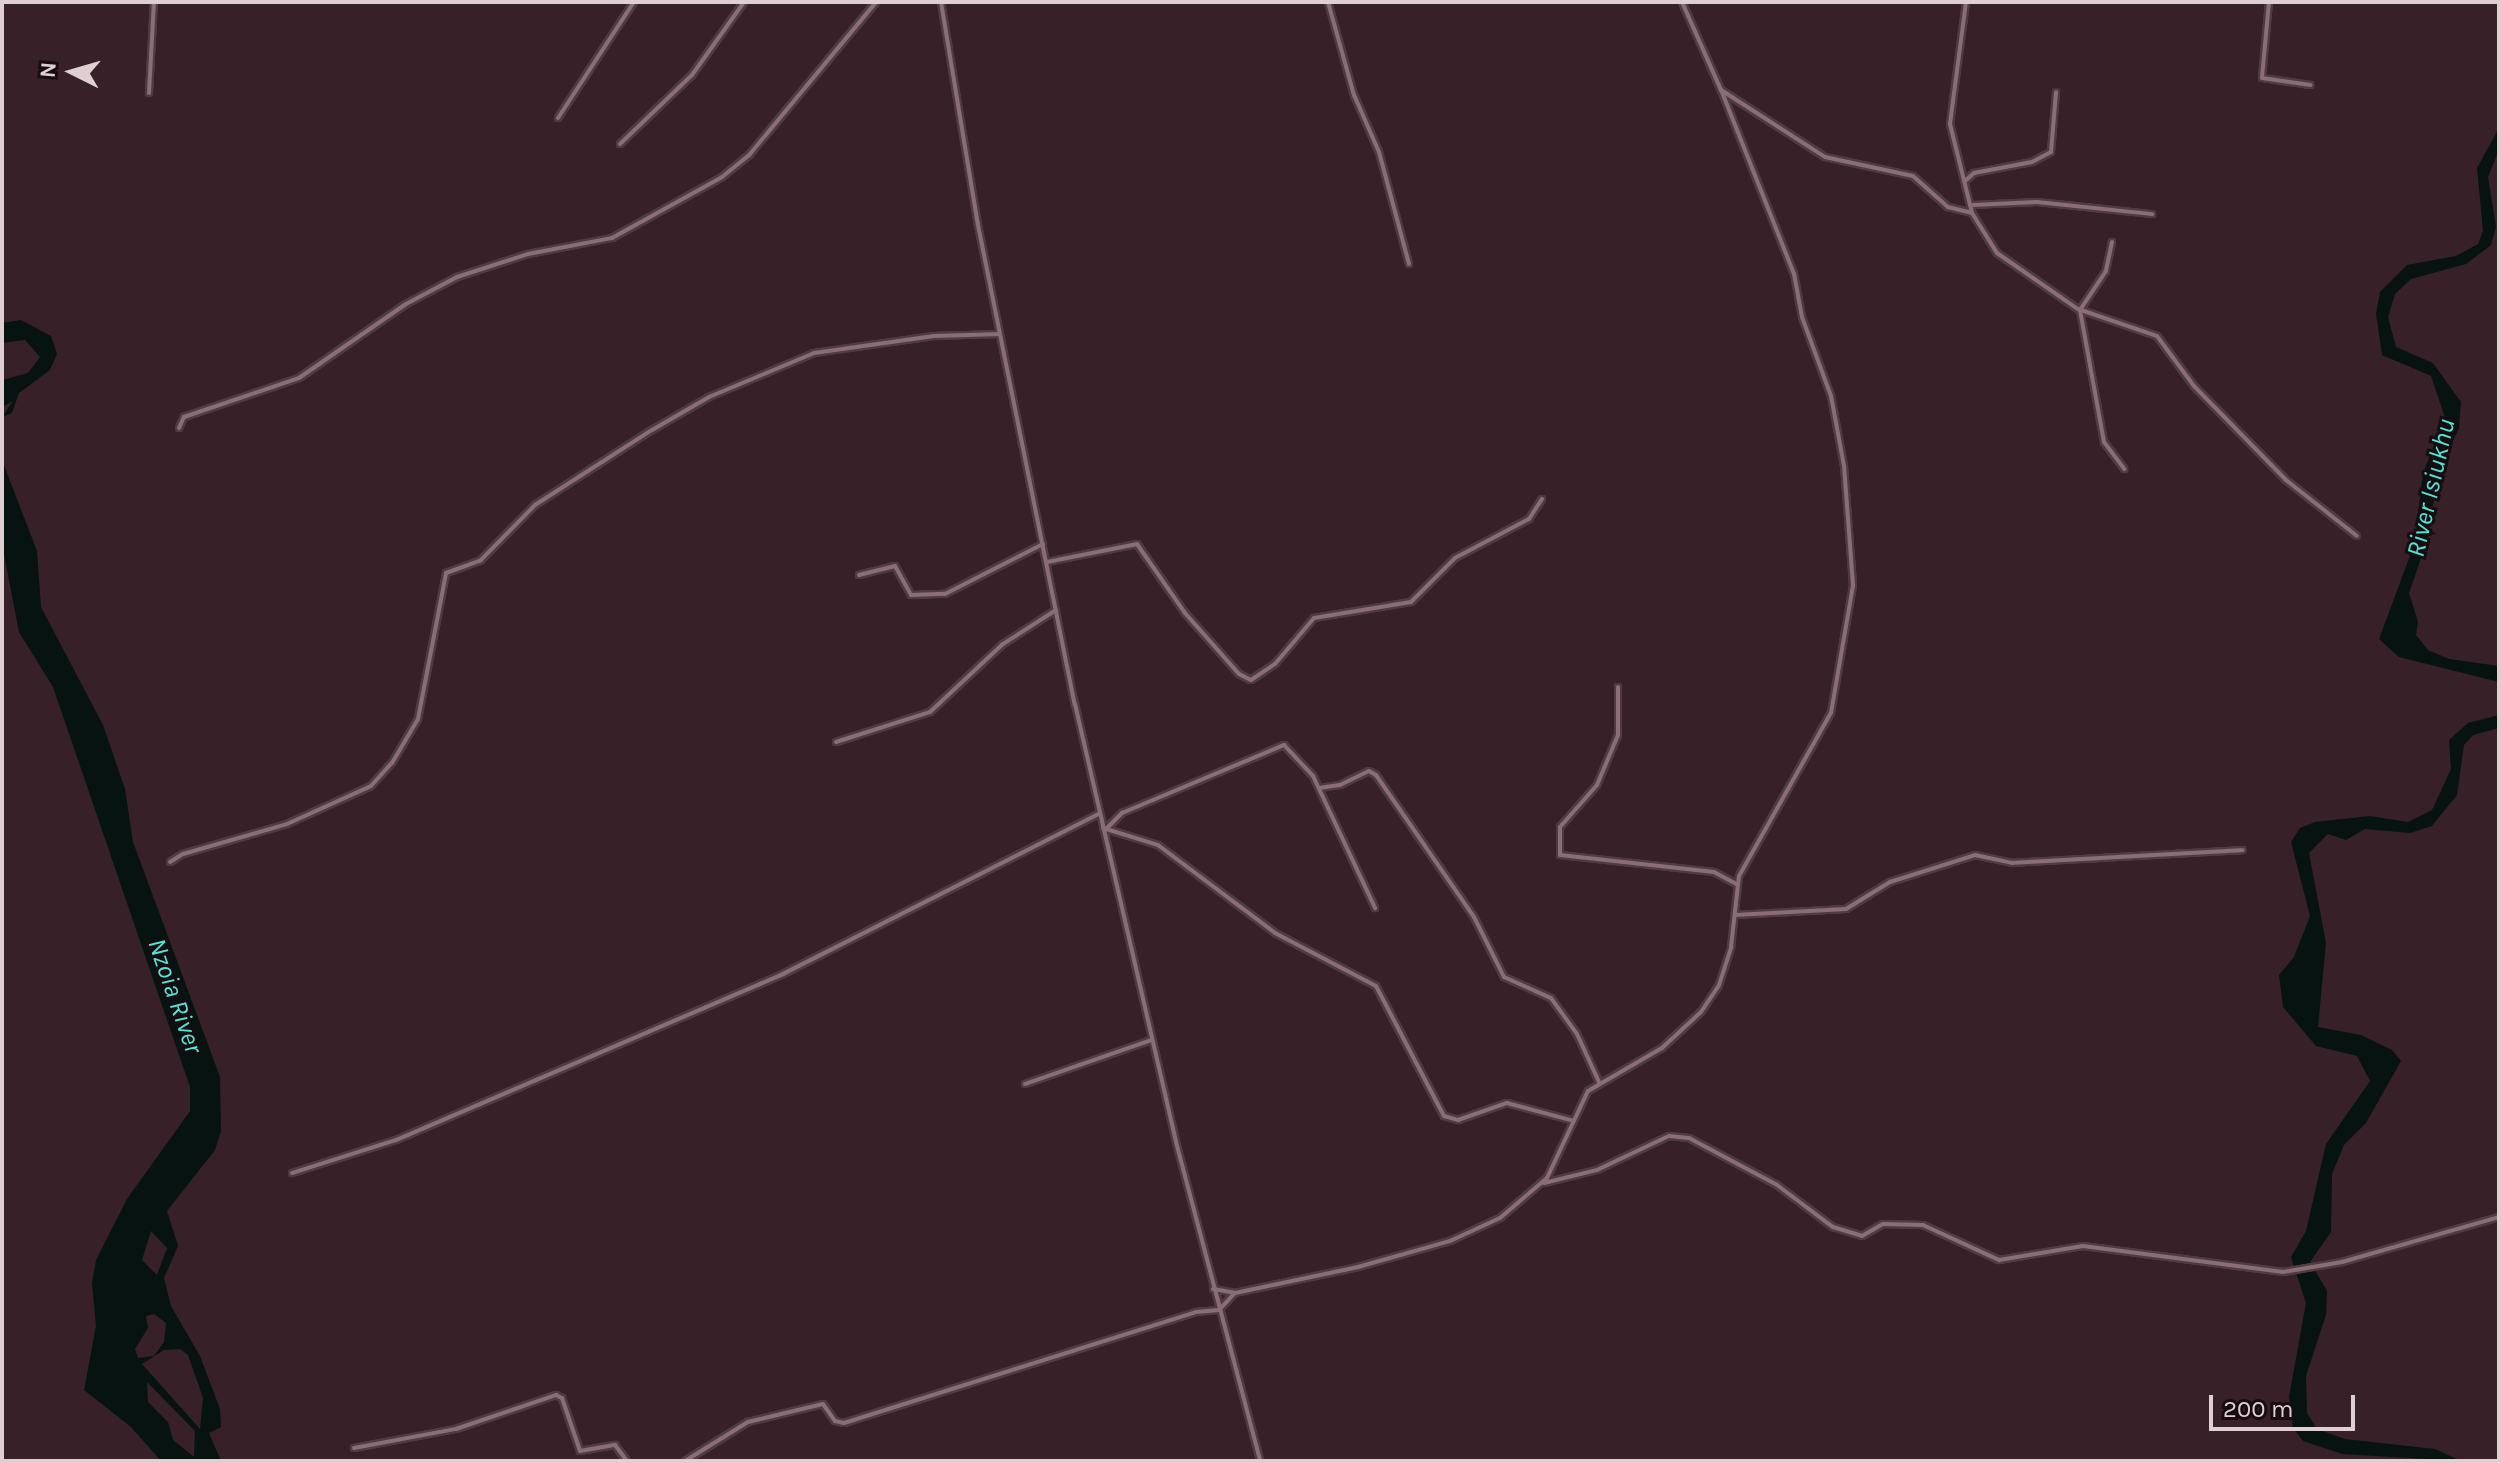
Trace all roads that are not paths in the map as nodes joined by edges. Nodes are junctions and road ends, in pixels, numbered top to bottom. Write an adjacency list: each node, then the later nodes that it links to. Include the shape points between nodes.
1 (154, 2): 13 (street)
2 (634, 2): 14 (street)
3 (744, 2): 15 (street, via 692,75)
4 (876, 2): 24 (street, via 750,154 722,177 612,238 528,254 457,277 406,304 299,378 184,417)
5 (941, 2): 23 (street)
6 (1328, 2): 21 (street, via 1354,95 1379,152)
7 (1682, 2): 11 (street)
8 (1966, 2): 16 (street, via 1949,117)
9 (2269, 2): 10 (street, via 2262,78)
10 (2310, 85)
11 (1721, 90): 18 (street, via 1825,157 1913,176 1948,207); 39 (street, via 1794,274 1802,317 1831,396 1844,466 1853,575 1831,713)
12 (2056, 92): 16 (street, via 2051,152 2032,162 1974,173)
13 (149, 93)
14 (558, 118)
15 (620, 144)
16 (1964, 183): 17 (street)
17 (1973, 205): 18 (street); 19 (street, via 2037,202)
18 (1972, 213): 22 (street, via 1997,253)
19 (2152, 214)
20 (2112, 242): 22 (street, via 2106,271)
21 (1409, 264)
22 (2080, 310): 25 (street, via 2104,442); 27 (street, via 2157,336 2194,386 2286,480)
23 (1000, 334): 28 (street); 38 (street, via 934,336 814,353 709,397 652,430 535,505 481,560 446,573 418,719 371,786 287,824)
24 (179, 428)
25 (2124, 469)
26 (1542, 499): 29 (street, via 1529,519 1455,558 1411,602 1314,618 1275,664 1251,680 1239,674 1185,613 1137,544)
27 (2357, 536)
28 (1043, 544): 29 (street); 30 (street, via 945,594 909,594 895,566)
29 (1047, 562): 31 (street)
30 (859, 575)
31 (1056, 610): 33 (street, via 1003,644 930,712); 35 (street)
32 (1618, 687): 39 (street, via 1618,735 1597,785 1560,827 1560,855 1714,872)
33 (836, 742)
34 (1319, 788): 36 (street, via 1293,751 1280,745 1122,813); 40 (street); 43 (street, via 1369,771 1376,775 1474,917 1504,977 1551,998 1577,1034)
35 (1099, 814): 36 (street); 46 (street, via 783,974 396,1140)
36 (1104, 829): 42 (street); 45 (street, via 1158,845 1275,933 1376,986 1444,1116 1458,1120 1507,1103)
37 (2243, 850): 41 (street, via 2012,863 1975,855 1890,882 1846,909)
38 (170, 862)
39 (1738, 885): 41 (street)
40 (1375, 908)
41 (1735, 915): 43 (street, via 1725,970 1701,1012 1654,1053)
42 (1152, 1040): 44 (street); 49 (street)
43 (1599, 1082): 45 (street, via 1586,1093)
44 (1025, 1084)
45 (1574, 1121): 47 (street)
46 (292, 1173)
47 (1542, 1183): 48 (street, via 1597,1170 1669,1136 1689,1138 1777,1185 1833,1227 1862,1236 1883,1224 1923,1225 1999,1260 2083,1246 2283,1272 2342,1262); 50 (street, via 1500,1218 1450,1241)
48 (2499, 1217)
49 (1213, 1289): 50 (street); 51 (street)
50 (1235, 1293): 51 (street)
51 (1219, 1310): 54 (street, via 1196,1312 844,1423 835,1421 823,1404 748,1422); 55 (street)
52 (354, 1448): 53 (street, via 456,1429 556,1395 562,1398 580,1451 615,1445)
53 (627, 1461)
54 (685, 1461)
55 (1260, 1461)

